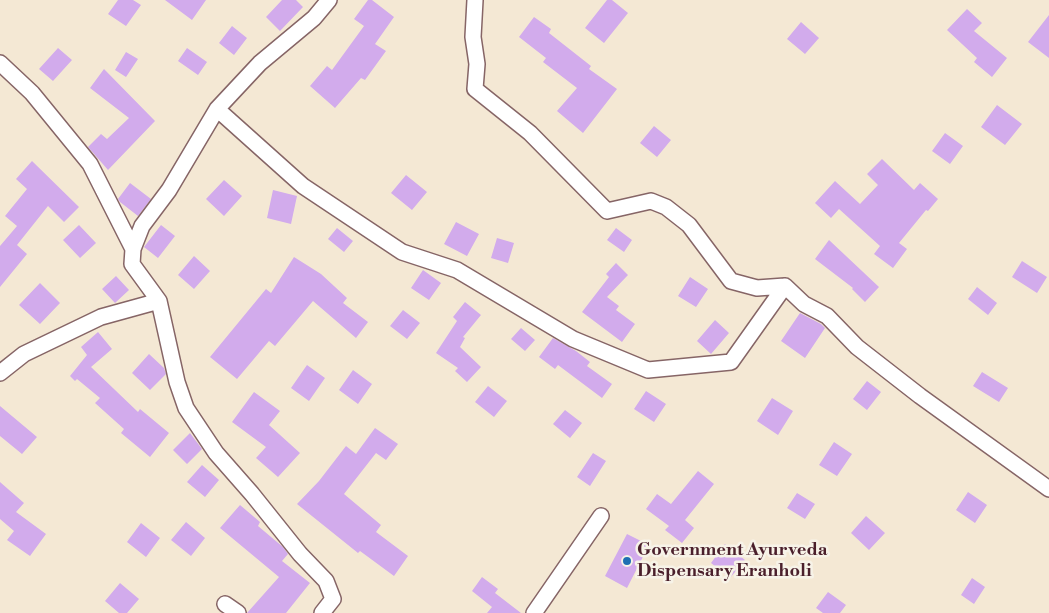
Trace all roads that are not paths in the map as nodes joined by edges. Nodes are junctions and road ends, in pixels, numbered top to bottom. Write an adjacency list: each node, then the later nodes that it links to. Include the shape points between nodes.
1 (329, 0): 4 (street, via 314,18 260,63)
2 (475, 0): 6 (street, via 475,89 530,133 608,211 651,202 666,207 689,225 731,281 757,288)
3 (0, 63): 5 (street, via 32,93 90,164)
4 (216, 109): 5 (street, via 169,190 142,226); 6 (street, via 303,186 402,252 457,270 573,339 648,370 731,362)
5 (133, 249): 7 (street, via 132,264)
6 (785, 286): 9 (street, via 804,304 827,316 857,347 920,396)
7 (159, 301): 8 (street, via 101,317 24,354); 13 (street, via 186,408 216,453 326,581 333,599)
8 (0, 373)
9 (1049, 489)
10 (601, 516): 14 (street)
11 (225, 604): 12 (street)
12 (238, 613)
13 (322, 613)
14 (534, 613)

